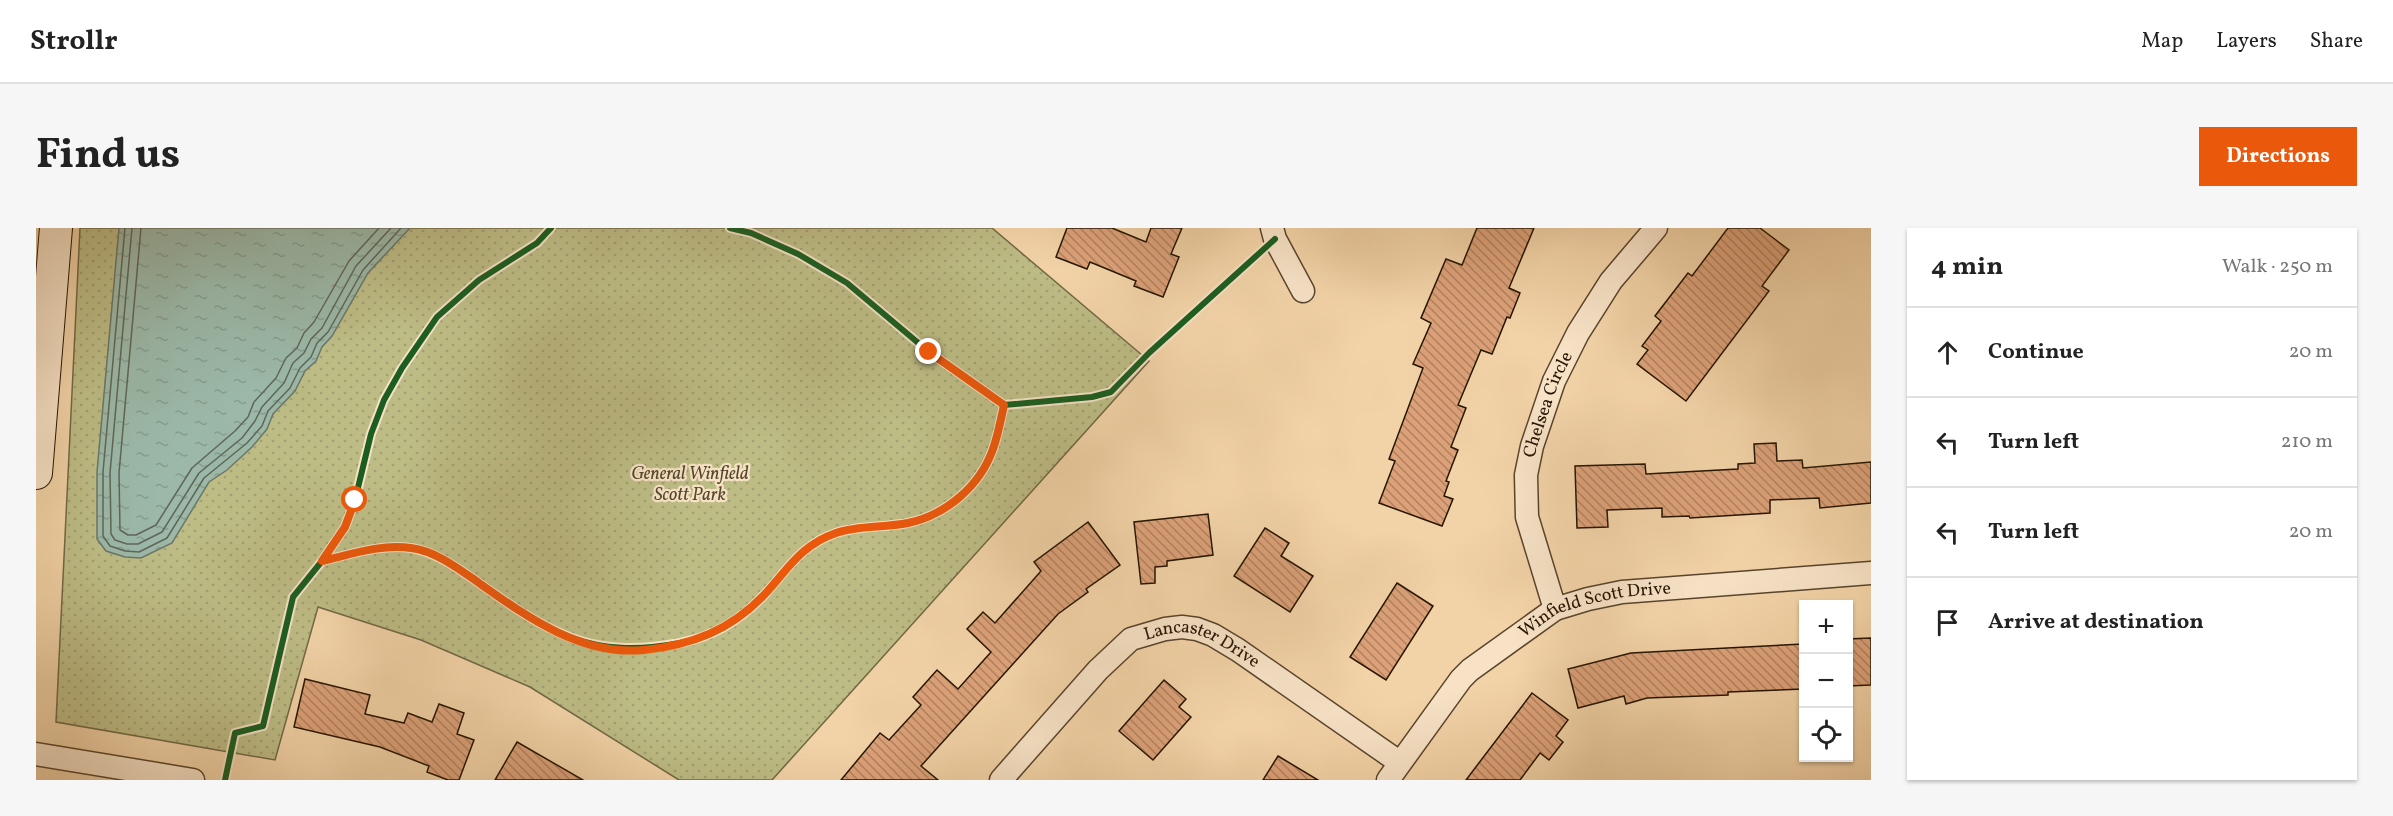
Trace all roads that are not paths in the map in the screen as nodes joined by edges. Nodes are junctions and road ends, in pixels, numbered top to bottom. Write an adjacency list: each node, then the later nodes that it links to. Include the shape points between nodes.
1 (56, 228): 5 (street)
2 (1272, 228): 4 (street)
3 (1656, 228): 7 (street, Chelsea Circle, via 1611,281 1578,333 1554,381 1532,446 1526,475 1527,517)
4 (1303, 291)
5 (36, 473)
6 (1871, 573): 7 (street, Winfield Scott Drive, via 1622,592)
7 (1555, 609): 9 (street, Winfield Scott Drive, via 1461,679)
8 (36, 754): 10 (street)
9 (1393, 771): 11 (street, Lancaster Drive, via 1238,650 1214,635 1182,627 1131,639 1098,670)
10 (193, 780)
11 (1000, 780)

